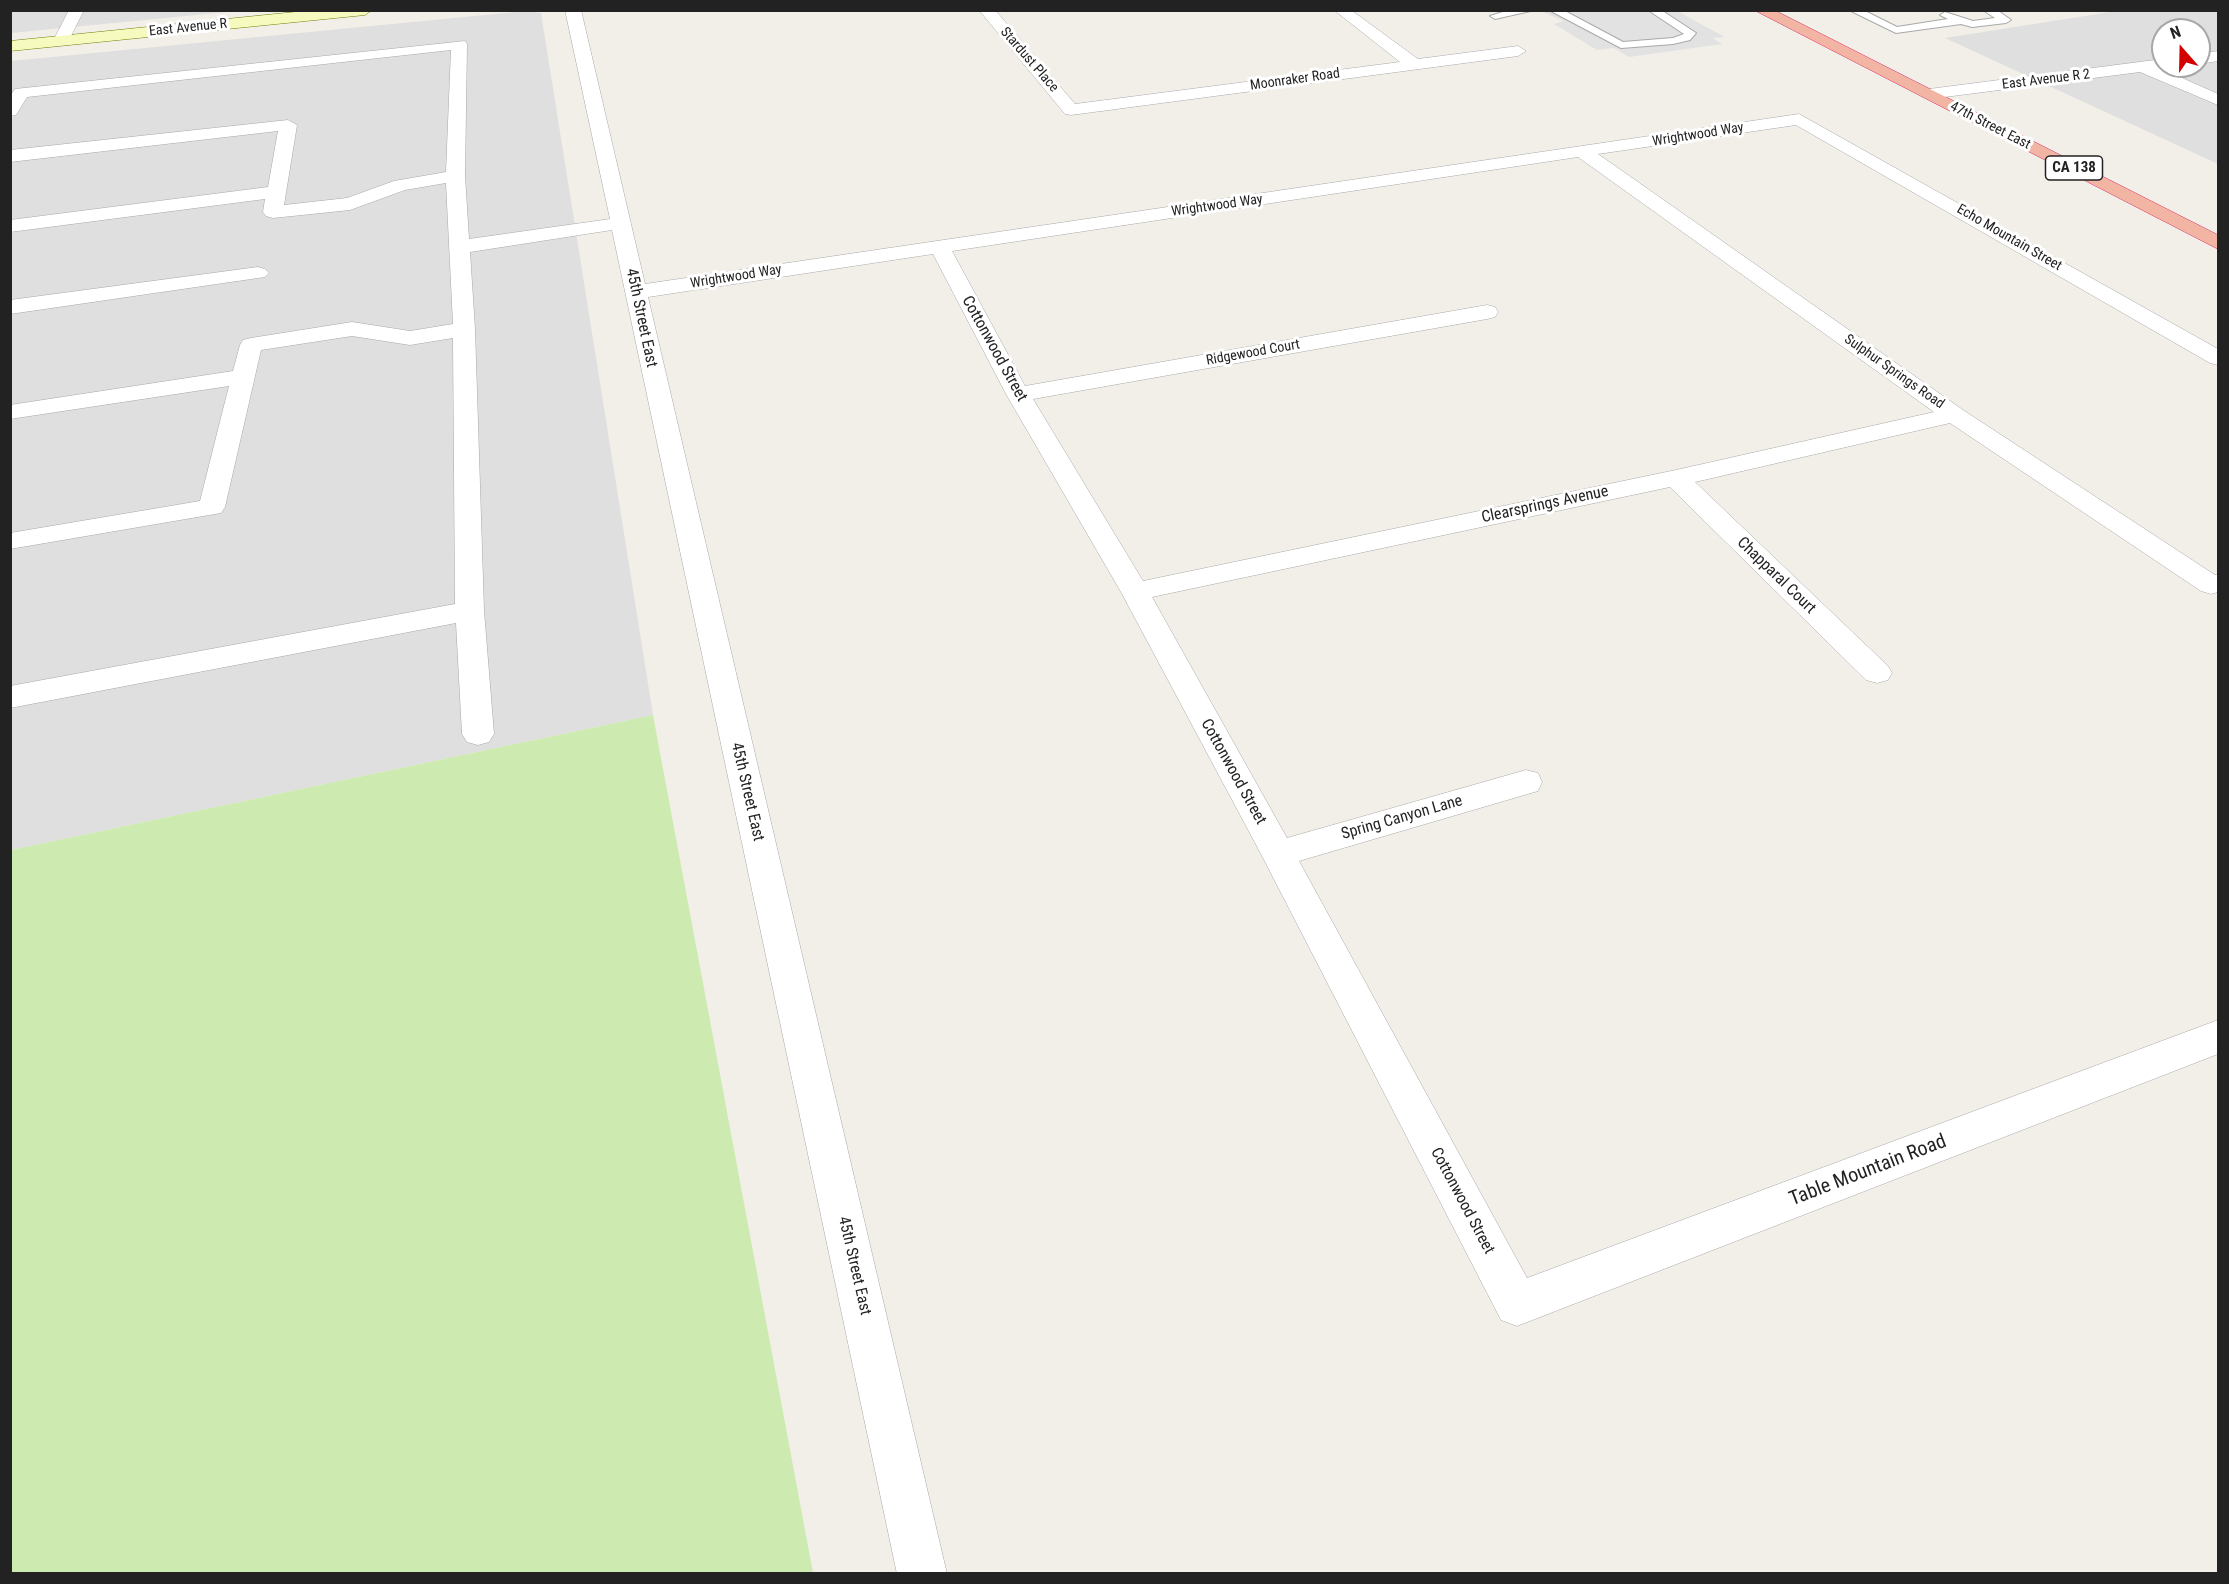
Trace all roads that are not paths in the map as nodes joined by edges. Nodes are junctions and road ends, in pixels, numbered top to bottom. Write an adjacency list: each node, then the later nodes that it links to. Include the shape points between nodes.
1 (77, 10): 16 (street)
2 (365, 10): 16 (main road, East Avenue R)
3 (573, 10): 31 (street, 45th Street East)
4 (986, 10): 24 (street, Stardust Place)
5 (1341, 10): 19 (street)
6 (1530, 10): 14 (lane)
7 (1572, 10): 13 (lane)
8 (1653, 10): 13 (lane, via 1691,33 1673,42 1621,45)
9 (1761, 10): 22 (highway, 47th Street East / CA 138)
10 (1854, 10): 15 (lane, via 1896,30)
11 (1936, 10): 15 (lane)
12 (1988, 10): 15 (lane, via 2006,20 1972,24)
13 (1556, 11)
14 (1495, 16)
15 (1959, 21)
16 (61, 41): 17 (main road, East Avenue R)
17 (10, 46)
18 (1518, 51): 19 (street, Moonraker Road)
19 (1414, 64): 24 (street, Moonraker Road)
20 (2151, 66): 21 (street, East Avenue R 2)
21 (2143, 67): 22 (street, East Avenue R 2); 23 (street)
22 (1929, 94): 33 (highway, 47th Street East / CA 138)
23 (2218, 100)
24 (1071, 110)
25 (10, 111): 29 (street, via 21,93 459,44)
26 (1799, 119): 27 (street, Wrightwood Way); 41 (street, Echo Mountain Street)
27 (1582, 152): 34 (street, Wrightwood Way); 45 (street, Sulphur Springs Road)
28 (10, 156): 30 (street, via 288,125)
29 (455, 177): 30 (street, via 401,185 350,204 273,212); 35 (street)
30 (276, 192): 32 (street)
31 (620, 223): 35 (street); 37 (street, 45th Street East)
32 (10, 226)
33 (2218, 243)
34 (939, 246): 37 (street, Wrightwood Way); 43 (street, Cottonwood Street)
35 (459, 247): 40 (street)
36 (258, 273): 38 (street)
37 (635, 292): 58 (street, 45th Street East)
38 (10, 307)
39 (1487, 312): 43 (street, Ridgewood Court)
40 (464, 329): 42 (street, via 410,338 352,329 250,345); 50 (street)
41 (2218, 358)
42 (243, 376): 44 (street); 47 (street, via 212,507)
43 (1018, 394): 49 (street, Cottonwood Street)
44 (10, 412)
45 (1954, 415): 46 (street, Clearsprings Avenue); 48 (street, Sulphur Springs Road)
46 (1676, 478): 49 (street, Clearsprings Avenue); 51 (street, Chapparal Court)
47 (10, 541)
48 (2215, 584)
49 (1135, 592): 55 (street, Cottonwood Street)
50 (470, 611): 52 (street); 53 (street)
51 (1877, 674)
52 (10, 698)
53 (478, 734)
54 (1526, 782): 55 (street, Spring Canyon Lane)
55 (1278, 854): 57 (street, Cottonwood Street)
56 (2218, 1037): 57 (street, Table Mountain Road)
57 (1517, 1304)
58 (922, 1574)

